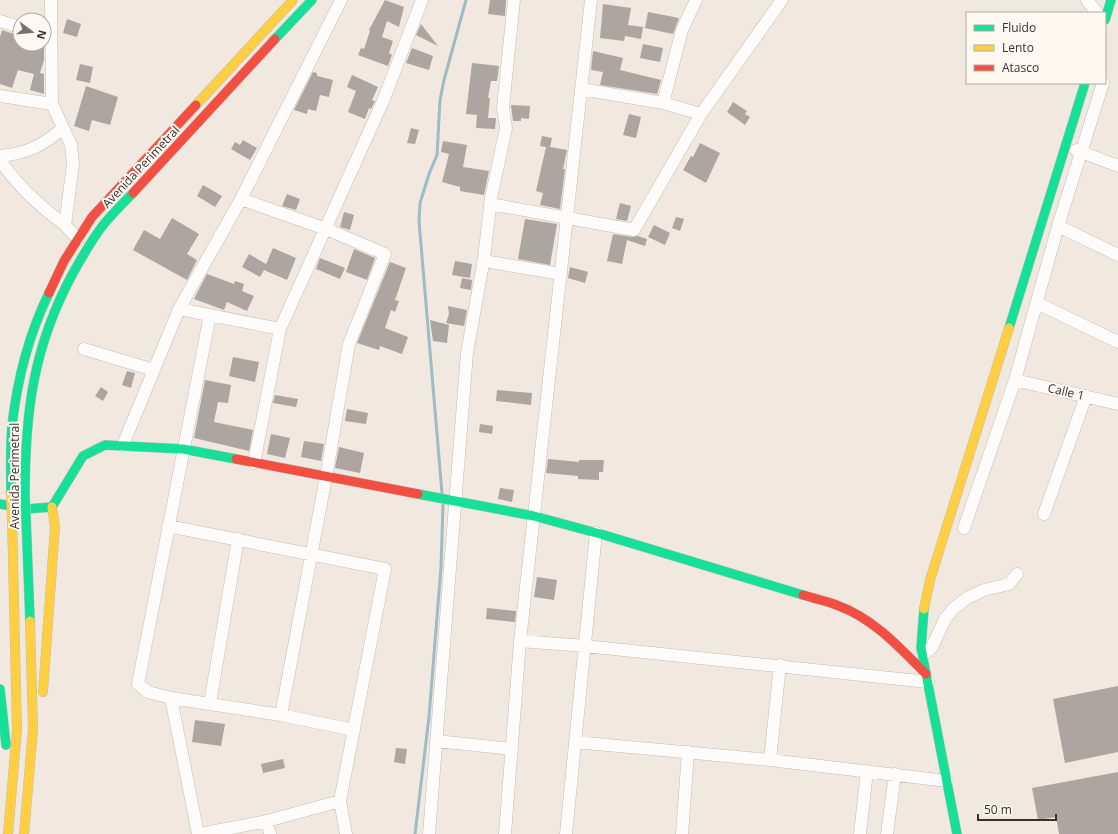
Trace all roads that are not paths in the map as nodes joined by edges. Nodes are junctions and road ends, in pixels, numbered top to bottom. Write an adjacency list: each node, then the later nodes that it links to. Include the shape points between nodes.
1 (51, 0): 12 (street)
2 (293, 0): 37 (main road, Avenida Perimetral, via 92,217)
3 (312, 0): 83 (main road, Avenida Perimetral, bridge, via 103,225 76,268 44,342 33,383 26,428 25,495 33,730)
4 (341, 0): 31 (street)
5 (422, 0): 36 (street, via 383,101)
6 (514, 0): 32 (street, via 502,107 506,128)
7 (591, 0): 20 (street)
8 (696, 0): 22 (street, via 682,30)
9 (782, 0): 24 (street)
10 (1087, 0): 13 (street)
11 (1111, 0): 14 (main road)
12 (50, 12)
13 (1096, 12)
14 (1106, 17)
15 (0, 21): 16 (street)
16 (12, 25)
17 (49, 52): 23 (street)
18 (1085, 84): 26 (main road)
19 (1103, 84): 27 (street)
20 (581, 89): 22 (street); 33 (street)
21 (0, 96): 23 (street)
22 (663, 103): 24 (street)
23 (52, 104): 25 (street)
24 (701, 114): 33 (street, via 634,230)
25 (63, 128): 28 (street, via 21,154); 34 (street, via 71,145 73,164)
26 (1065, 146): 27 (street); 68 (main road, via 930,580 922,620)
27 (1082, 152): 30 (street); 35 (street)
28 (0, 156)
29 (0, 160): 34 (street, via 42,207)
30 (1118, 166)
31 (241, 199): 36 (street); 42 (street)
32 (490, 204): 33 (street); 39 (street)
33 (567, 217): 40 (street)
34 (65, 225): 37 (street)
35 (1058, 226): 38 (street); 41 (street)
36 (326, 228): 44 (street); 54 (street, via 385,254 349,344)
37 (78, 239): 85 (main road, Avenida Perimetral, bridge, via 64,261 45,301 31,338 19,380 12,427 11,494 17,730)
38 (1118, 255)
39 (484, 261): 40 (street); 55 (street, via 467,353)
40 (561, 274): 59 (street)
41 (1037, 303): 45 (street); 48 (street)
42 (178, 309): 43 (street); 47 (street)
43 (210, 315): 44 (street); 52 (street)
44 (280, 329): 53 (street)
45 (1118, 342)
46 (84, 349): 47 (street)
47 (154, 370): 51 (street)
48 (1015, 380): 49 (street, Calle 1); 61 (street)
49 (1086, 396): 50 (street, Calle 1); 58 (street)
50 (1118, 404)
51 (123, 445): 52 (main road); 57 (main road, via 105,445 83,456)
52 (183, 450): 53 (main road); 60 (street)
53 (254, 463): 54 (main road)
54 (326, 477): 55 (main road); 64 (street)
55 (450, 501): 59 (main road); 76 (street)
56 (0, 504): 57 (main road, via 9,508)
57 (52, 507): 83 (main road, via 55,527 42,697)
58 (1044, 514)
59 (534, 516): 62 (main road); 66 (street)
60 (168, 526): 63 (street); 72 (street, via 138,684 148,692)
61 (964, 528)
62 (596, 534): 67 (street); 70 (main road, via 840,606 890,638)
63 (238, 539): 64 (street); 73 (street)
64 (312, 554): 74 (street); 75 (street, via 385,569)
65 (1017, 574): 68 (street, via 1009,584 984,590 967,598 953,609 945,619 932,647)
66 (520, 641): 67 (street); 78 (street)
67 (585, 646): 69 (street); 77 (street)
68 (923, 655): 70 (main road)
69 (780, 666): 70 (street); 80 (street)
70 (927, 678): 84 (main road)
71 (0, 689): 85 (main road)
72 (171, 698): 73 (street); 90 (street)
73 (210, 703): 74 (street)
74 (281, 715): 75 (street)
75 (354, 730): 86 (street)
76 (436, 741): 78 (street); 93 (street)
77 (575, 742): 79 (street); 95 (street)
78 (512, 749): 94 (street)
79 (688, 752): 80 (street); 96 (street)
80 (770, 760): 81 (street)
81 (867, 771): 82 (street); 97 (street)
82 (895, 774): 84 (street); 98 (street)
83 (29, 776): 89 (main road, Avenida Perimetral)
84 (947, 781): 99 (main road)
85 (11, 800): 88 (main road, Avenida Perimetral)
86 (340, 801): 87 (street); 92 (street)
87 (267, 821): 90 (street); 91 (street)
88 (8, 834)
89 (24, 834)
90 (199, 834)
91 (270, 834)
92 (346, 834)
93 (429, 834)
94 (505, 834)
95 (566, 834)
96 (682, 834)
97 (860, 834)
98 (887, 834)
99 (957, 834)

